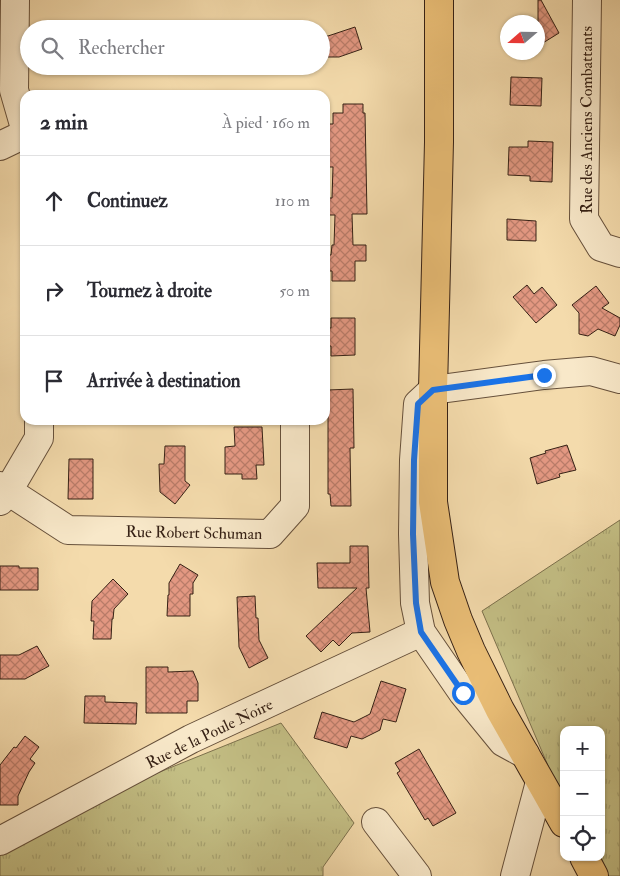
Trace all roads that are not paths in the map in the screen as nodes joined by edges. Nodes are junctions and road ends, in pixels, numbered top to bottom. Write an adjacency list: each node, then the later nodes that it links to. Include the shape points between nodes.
1 (15, 0): 4 (street, via 14,90)
2 (438, 0): 9 (main road, via 439,142)
3 (587, 0): 7 (street, Rue des Anciens Combattants, via 584,219 601,247)
4 (20, 111)
5 (20, 136): 6 (street)
6 (0, 146)
7 (620, 253)
8 (620, 379): 9 (street, via 591,371)
9 (433, 390): 13 (street, via 418,404 414,460 413,534 416,603); 14 (main road, via 433,502 446,582 471,651)
10 (39, 425): 12 (street, via 39,438)
11 (296, 425): 12 (street, Rue Robert Schuman, via 295,506 270,534 68,530)
12 (3, 493)
13 (421, 632): 14 (street, via 463,693 503,742); 18 (street, Rue de la Poule Noire, via 191,739)
14 (524, 754): 15 (main road)
15 (540, 782): 16 (main road); 21 (street)
16 (560, 816)
17 (376, 822): 20 (street)
18 (2, 838)
19 (586, 861): 22 (main road)
20 (417, 876)
21 (515, 876)
22 (594, 876)

